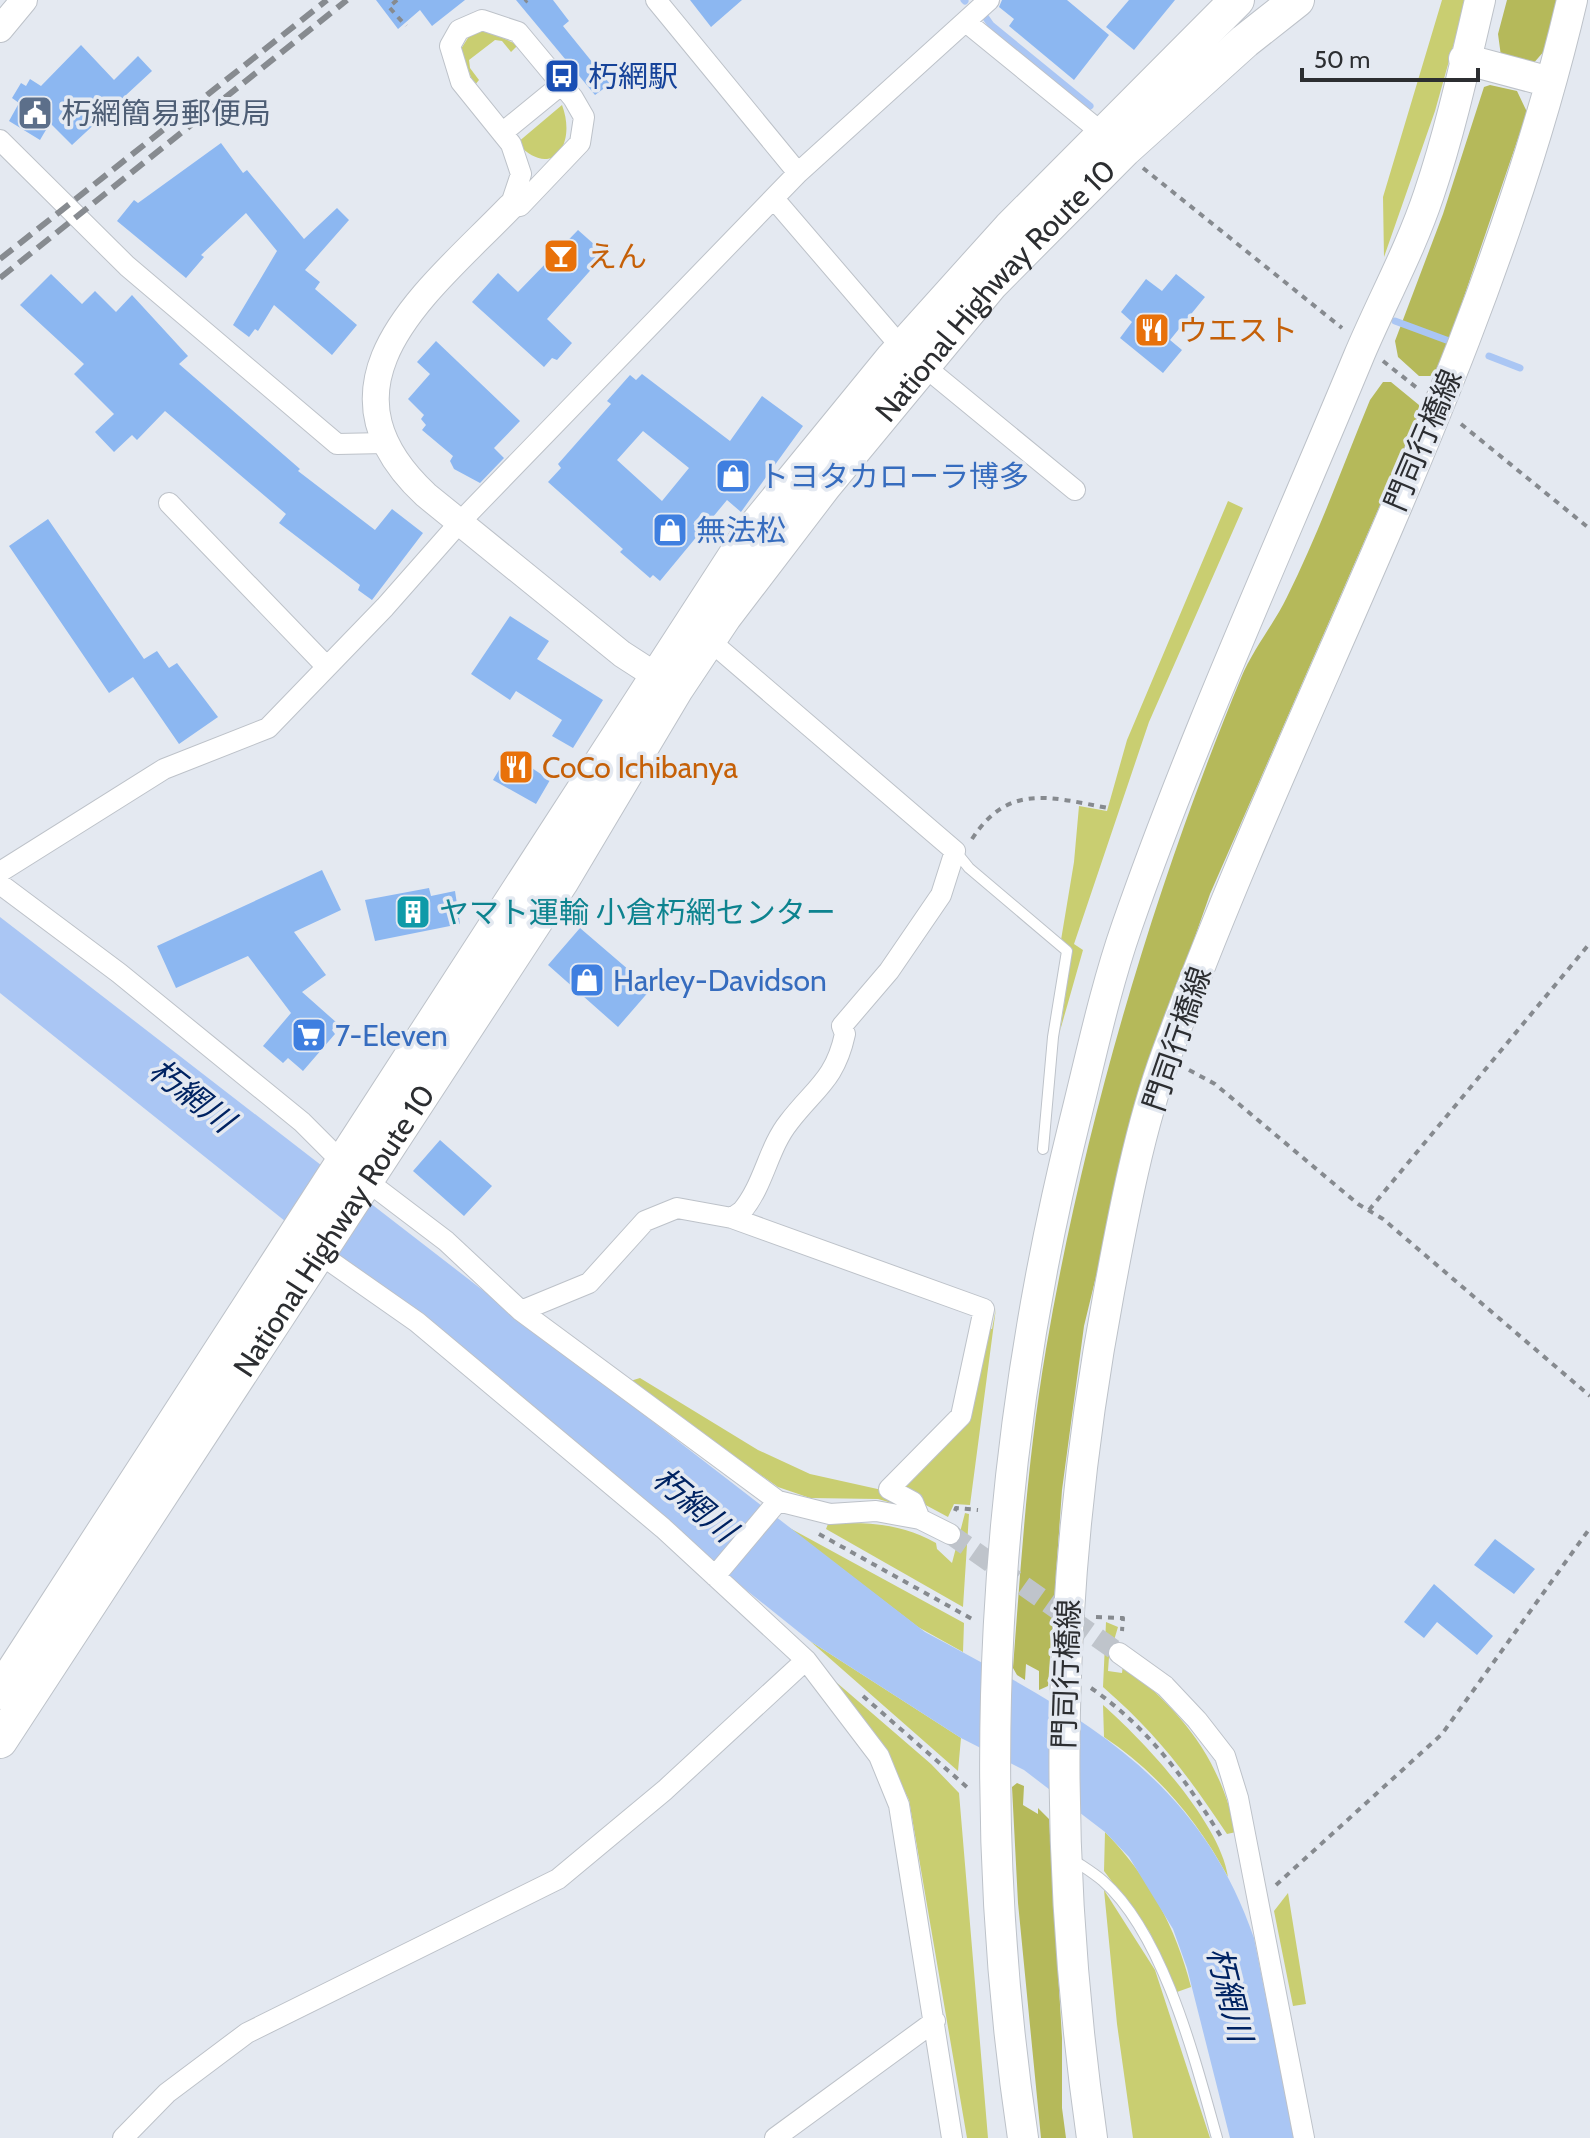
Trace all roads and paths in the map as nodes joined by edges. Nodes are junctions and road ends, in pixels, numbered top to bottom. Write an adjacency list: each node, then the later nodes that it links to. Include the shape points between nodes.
1 (24, 0): 13 (street)
2 (397, 0): 12 (path, via 389,7)
3 (656, 0): 21 (street)
4 (989, 0): 11 (street)
5 (1237, 0): 17 (highway, National Highway Route 10)
6 (1261, 0): 17 (highway)
7 (1297, 0): 20 (highway, National Highway Route 10)
8 (1480, 0): 14 (main road)
9 (1497, 0): 14 (main road)
10 (1572, 0): 15 (main road, 門司行橋線)
11 (966, 22): 20 (street); 21 (street)
12 (406, 26)
13 (0, 29)
14 (1473, 61): 15 (main road); 24 (main road, via 1429,194)
15 (1550, 82): 26 (main road, 門司行橋線, via 1503,235)
16 (562, 84): 18 (street); 18 (street, via 518,32 482,20 459,30 450,46 461,82); 23 (street, via 584,117 580,143 520,206)
17 (1132, 106): 20 (highway, National Highway Route 10)
18 (502, 133): 23 (street, via 521,174)
19 (0, 140): 27 (street, via 127,266 337,444)
20 (1113, 142): 24 (path); 25 (highway, National Highway Route 10, via 991,284)
21 (798, 173): 22 (street)
22 (775, 200): 25 (street); 30 (street)
23 (510, 207): 27 (street, via 403,319 386,346 376,395)
24 (1363, 345): 26 (path); 55 (main road, via 1126,929 1053,1210 1028,1338)
25 (912, 357): 28 (street); 32 (highway, National Highway Route 10); 34 (highway, National Highway Route 10, via 750,533)
26 (1439, 405): 31 (path); 40 (main road, 門司行橋線, via 1289,752)
27 (385, 443): 30 (street, via 406,477)
28 (1075, 490)
29 (169, 503): 33 (street)
30 (460, 522): 33 (street); 34 (street, via 622,654)
31 (1590, 529)
32 (709, 640): 34 (highway, National Highway Route 10); 36 (street)
33 (327, 667): 37 (street, via 268,728 164,769)
34 (665, 682): 42 (highway, National Highway Route 10, via 561,882)
35 (1108, 808): 36 (path, via 1039,798 1013,802 987,816)
36 (958, 854): 41 (lane, via 1067,951); 44 (street, via 941,895 889,971 842,1026 845,1034 832,1071 788,1123 750,1201)
37 (0, 872)
38 (0, 884): 42 (street, via 131,983)
39 (1590, 943): 43 (path)
40 (1165, 1058): 43 (path, via 1215,1084); 58 (main road, 門司行橋線, via 1121,1227 1097,1353 1070,1557)
41 (1043, 1149)
42 (354, 1170): 45 (highway, National Highway Route 10); 46 (street, via 446,1241)
43 (1369, 1210): 47 (path)
44 (732, 1218): 46 (street, via 677,1208 645,1221 589,1283); 49 (street, via 984,1309 961,1416 889,1489 913,1502)
45 (306, 1245): 53 (street, via 417,1322); 60 (highway, National Highway Route 10); 61 (highway, National Highway Route 10)
46 (521, 1311): 48 (street)
47 (1590, 1396)
48 (778, 1501): 49 (street, via 830,1514 876,1511); 53 (street)
49 (920, 1519): 52 (street)
50 (811, 1528): 55 (path)
51 (1590, 1528): 65 (path, via 1442,1734)
52 (950, 1534)
53 (721, 1571): 57 (street)
54 (1096, 1617): 56 (path, via 1123,1618)
55 (996, 1630): 62 (main road)
56 (1119, 1653): 65 (street, via 1165,1686 1225,1756)
57 (806, 1660): 66 (street, via 879,1756 899,1805); 67 (street, via 665,1790 558,1879 247,2033 167,2093)
58 (1064, 1671): 63 (path, via 1103,1697 1166,1755); 64 (main road, 門司行橋線)
59 (857, 1691): 62 (path)
60 (0, 1692)
61 (0, 1741)
62 (982, 1791): 70 (main road)
63 (1226, 1846)
64 (1064, 1853): 71 (main road, 門司行橋線, via 1072,1980); 72 (lane, via 1104,1881 1162,1968)
65 (1260, 1900): 73 (street)
66 (935, 2021): 68 (street); 69 (street)
67 (123, 2138)
68 (775, 2138)
69 (952, 2138)
70 (1023, 2138)
71 (1092, 2138)
72 (1217, 2138)
73 (1304, 2138)

